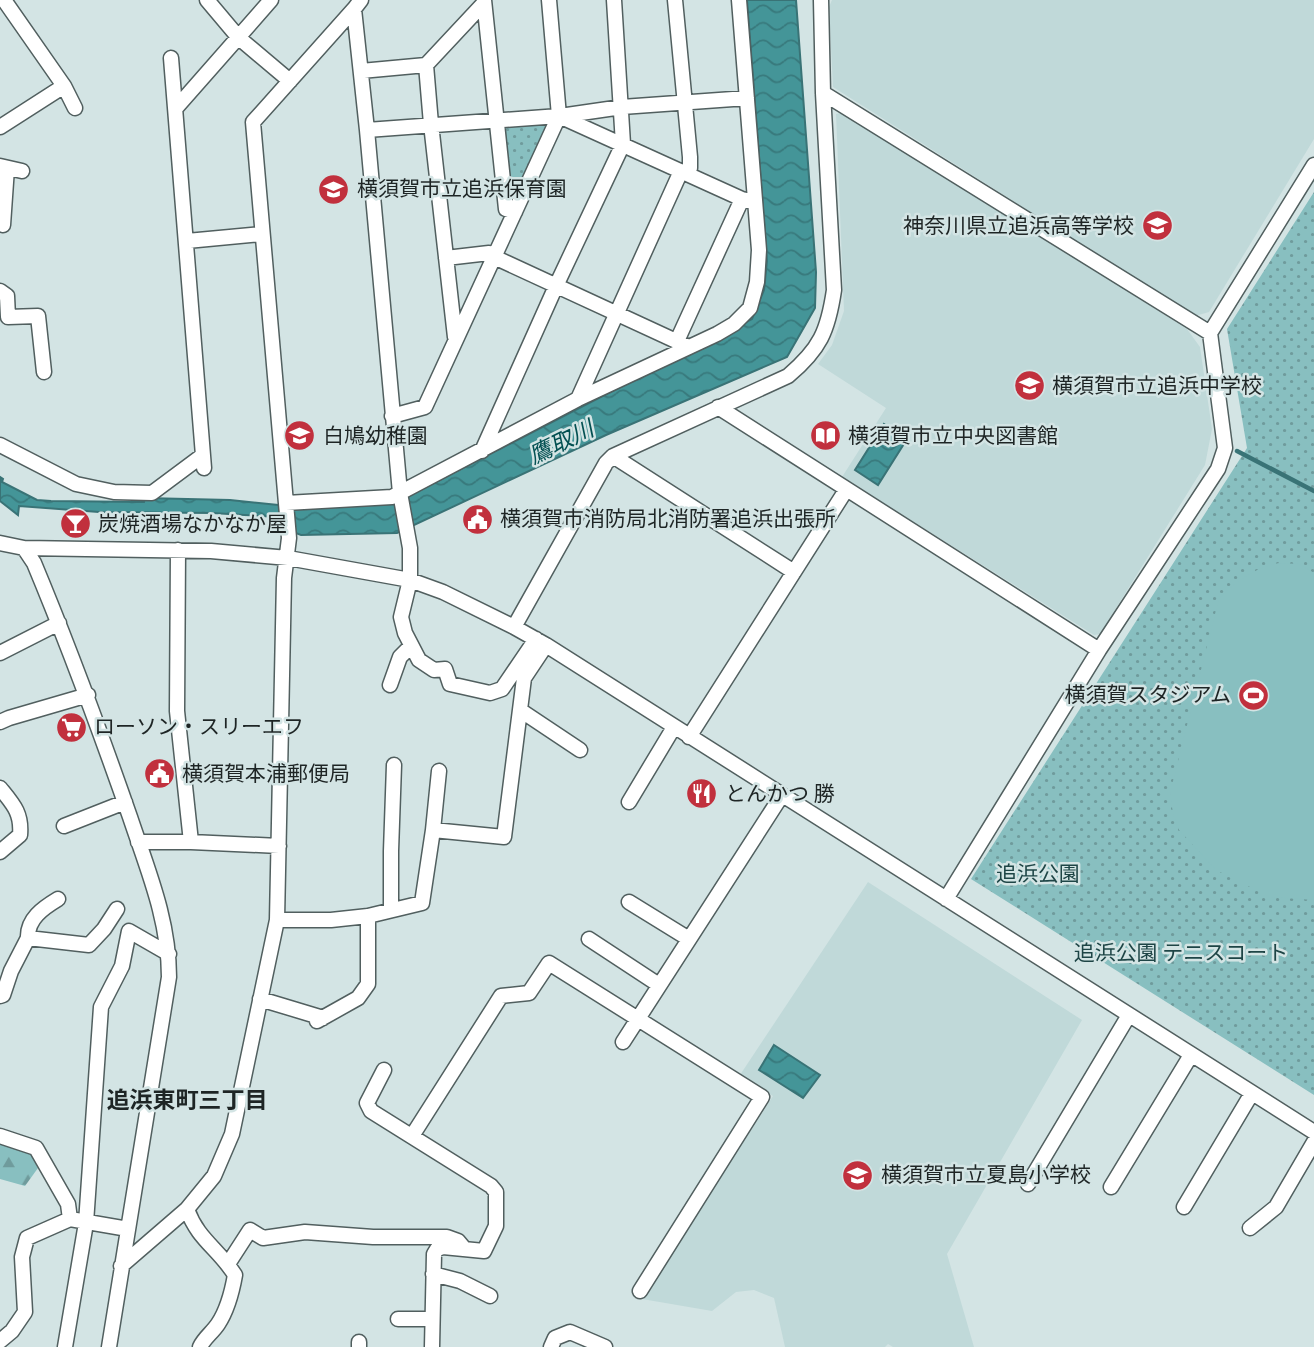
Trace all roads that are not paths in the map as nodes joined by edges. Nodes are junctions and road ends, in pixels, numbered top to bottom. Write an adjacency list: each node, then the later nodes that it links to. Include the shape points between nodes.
1 (4, 0): 16 (street)
2 (207, 0): 11 (street)
3 (271, 0): 11 (street)
4 (549, 0): 23 (street)
5 (614, 0): 20 (street)
6 (675, 0): 19 (street)
7 (739, 0): 18 (street)
8 (821, 0): 17 (street)
9 (484, 1): 13 (street); 24 (street)
10 (357, 4): 14 (street); 15 (street)
11 (239, 38): 15 (street); 22 (street)
12 (171, 58): 22 (street)
13 (426, 65): 14 (street); 25 (street)
14 (361, 71): 27 (street)
15 (290, 81): 36 (street, via 253,121)
16 (64, 86): 21 (street); 26 (street)
17 (823, 93): 43 (street); 48 (street, via 834,290 829,322 809,358 788,376)
18 (747, 98): 19 (street); 33 (street)
19 (685, 102): 20 (street); 32 (street, via 691,168)
20 (622, 107): 23 (street); 28 (street)
21 (75, 108)
22 (176, 108): 37 (street)
23 (559, 116): 24 (street); 28 (street); 34 (street)
24 (496, 120): 25 (street); 34 (street, via 506,209)
25 (431, 124): 27 (street); 39 (street)
26 (0, 127)
27 (367, 130): 49 (street)
28 (623, 144): 32 (street); 40 (street)
29 (1314, 165): 43 (street)
30 (3, 167): 31 (street); 35 (street)
31 (22, 171)
32 (684, 172): 33 (street); 42 (street)
33 (749, 201): 45 (street); 45 (street, via 759,268 750,307 734,324)
34 (515, 212): 38 (street)
35 (3, 225)
36 (262, 234): 37 (street); 55 (street)
37 (187, 240): 50 (street, via 204,462 152,493 114,492 76,484)
38 (495, 256): 39 (street); 40 (street); 44 (street)
39 (446, 258): 44 (street)
40 (556, 286): 42 (street); 51 (street)
41 (0, 291): 46 (street, via 6,296 8,317 38,316)
42 (617, 314): 45 (street); 47 (street)
43 (1210, 333): 66 (street, via 1225,448 1218,469)
44 (456, 337): 49 (street, via 425,407)
45 (683, 344): 47 (street)
46 (44, 372)
47 (578, 399): 51 (street)
48 (718, 407): 52 (street); 53 (street)
49 (392, 416): 54 (street)
50 (0, 445)
51 (482, 451): 54 (street)
52 (613, 456): 60 (street); 63 (street)
53 (846, 490): 60 (street); 66 (street)
54 (400, 495): 55 (street); 61 (street, via 410,548)
55 (286, 503): 59 (street)
56 (0, 543): 57 (street)
57 (24, 548): 58 (street); 62 (street)
58 (178, 550): 59 (street); 84 (street, via 177,711)
59 (288, 558): 61 (street); 85 (street)
60 (794, 572): 73 (street)
61 (410, 580): 63 (street); 65 (street, via 401,617)
62 (59, 623): 67 (street); 69 (street)
63 (514, 626): 64 (street)
64 (541, 642): 65 (street, via 502,689 490,693 450,684 445,669 433,670 419,660); 70 (street, via 524,678); 72 (street)
65 (411, 646): 68 (street, via 400,657)
66 (1099, 650): 88 (street)
67 (0, 653)
68 (390, 685)
69 (88, 695): 71 (street); 79 (street)
70 (520, 710): 74 (street); 82 (street, via 504,837)
71 (0, 722)
72 (674, 727): 73 (street); 80 (street)
73 (689, 737): 78 (street)
74 (580, 750)
75 (394, 765): 90 (street)
76 (439, 771): 82 (street)
77 (0, 788): 86 (street, via 22,820 20,835)
78 (782, 795): 88 (street); 96 (street)
79 (125, 802): 81 (street); 83 (street)
80 (629, 802)
81 (64, 826)
82 (433, 830): 90 (street, via 422,903)
83 (138, 842): 84 (street); 97 (street, via 166,926)
84 (191, 842): 85 (street)
85 (279, 846): 92 (street)
86 (0, 852)
87 (58, 898): 94 (street, via 39,911)
88 (946, 899): 101 (street)
89 (629, 902): 96 (street)
90 (391, 909): 91 (street)
91 (368, 916): 92 (street); 100 (street, via 368,984 358,998 320,1020)
92 (277, 920): 100 (street)
93 (130, 931): 94 (street, via 115,907 89,945); 97 (street); 116 (street, via 122,966 100,1007)
94 (28, 938): 99 (street)
95 (589, 939): 98 (street)
96 (689, 939): 98 (street)
97 (169, 954): 118 (street)
98 (659, 985): 102 (street)
99 (0, 996)
100 (260, 999): 114 (street, via 232,1134 214,1176)
101 (1129, 1015): 104 (street); 111 (street)
102 (637, 1020): 103 (street); 109 (street, via 549,963 529,993 501,996); 123 (street, via 762,1097)
103 (623, 1042)
104 (1191, 1055): 106 (street); 112 (street)
105 (384, 1070): 109 (street, via 367,1103 371,1111)
106 (1252, 1093): 107 (street); 113 (street)
107 (1314, 1132)
108 (0, 1136): 115 (street, via 36,1148 68,1204)
109 (412, 1136): 119 (street, via 496,1192 495,1226 484,1251)
110 (1314, 1142): 117 (street, via 1276,1207)
111 (1028, 1184)
112 (1111, 1188)
113 (1185, 1207)
114 (187, 1209): 120 (street, via 194,1228); 121 (street)
115 (70, 1219): 116 (street); 127 (street, via 27,1238 22,1257 25,1312)
116 (86, 1223): 118 (street); 129 (street)
117 (1250, 1228)
118 (128, 1229): 121 (street)
119 (464, 1248): 120 (street, via 447,1237 305,1232 263,1238 250,1230); 122 (street, via 437,1249)
120 (228, 1265): 131 (street, via 235,1275 232,1296 218,1325)
121 (121, 1266): 130 (street)
122 (433, 1273): 124 (street); 126 (street)
123 (640, 1291)
124 (490, 1296)
125 (398, 1319): 126 (street)
126 (432, 1319): 132 (street)
127 (0, 1343): 128 (street)
128 (9, 1347)
129 (65, 1347)
130 (109, 1347)
131 (200, 1347)
132 (432, 1347)
133 (551, 1347): 134 (street, via 555,1338 570,1332)
134 (604, 1347)

